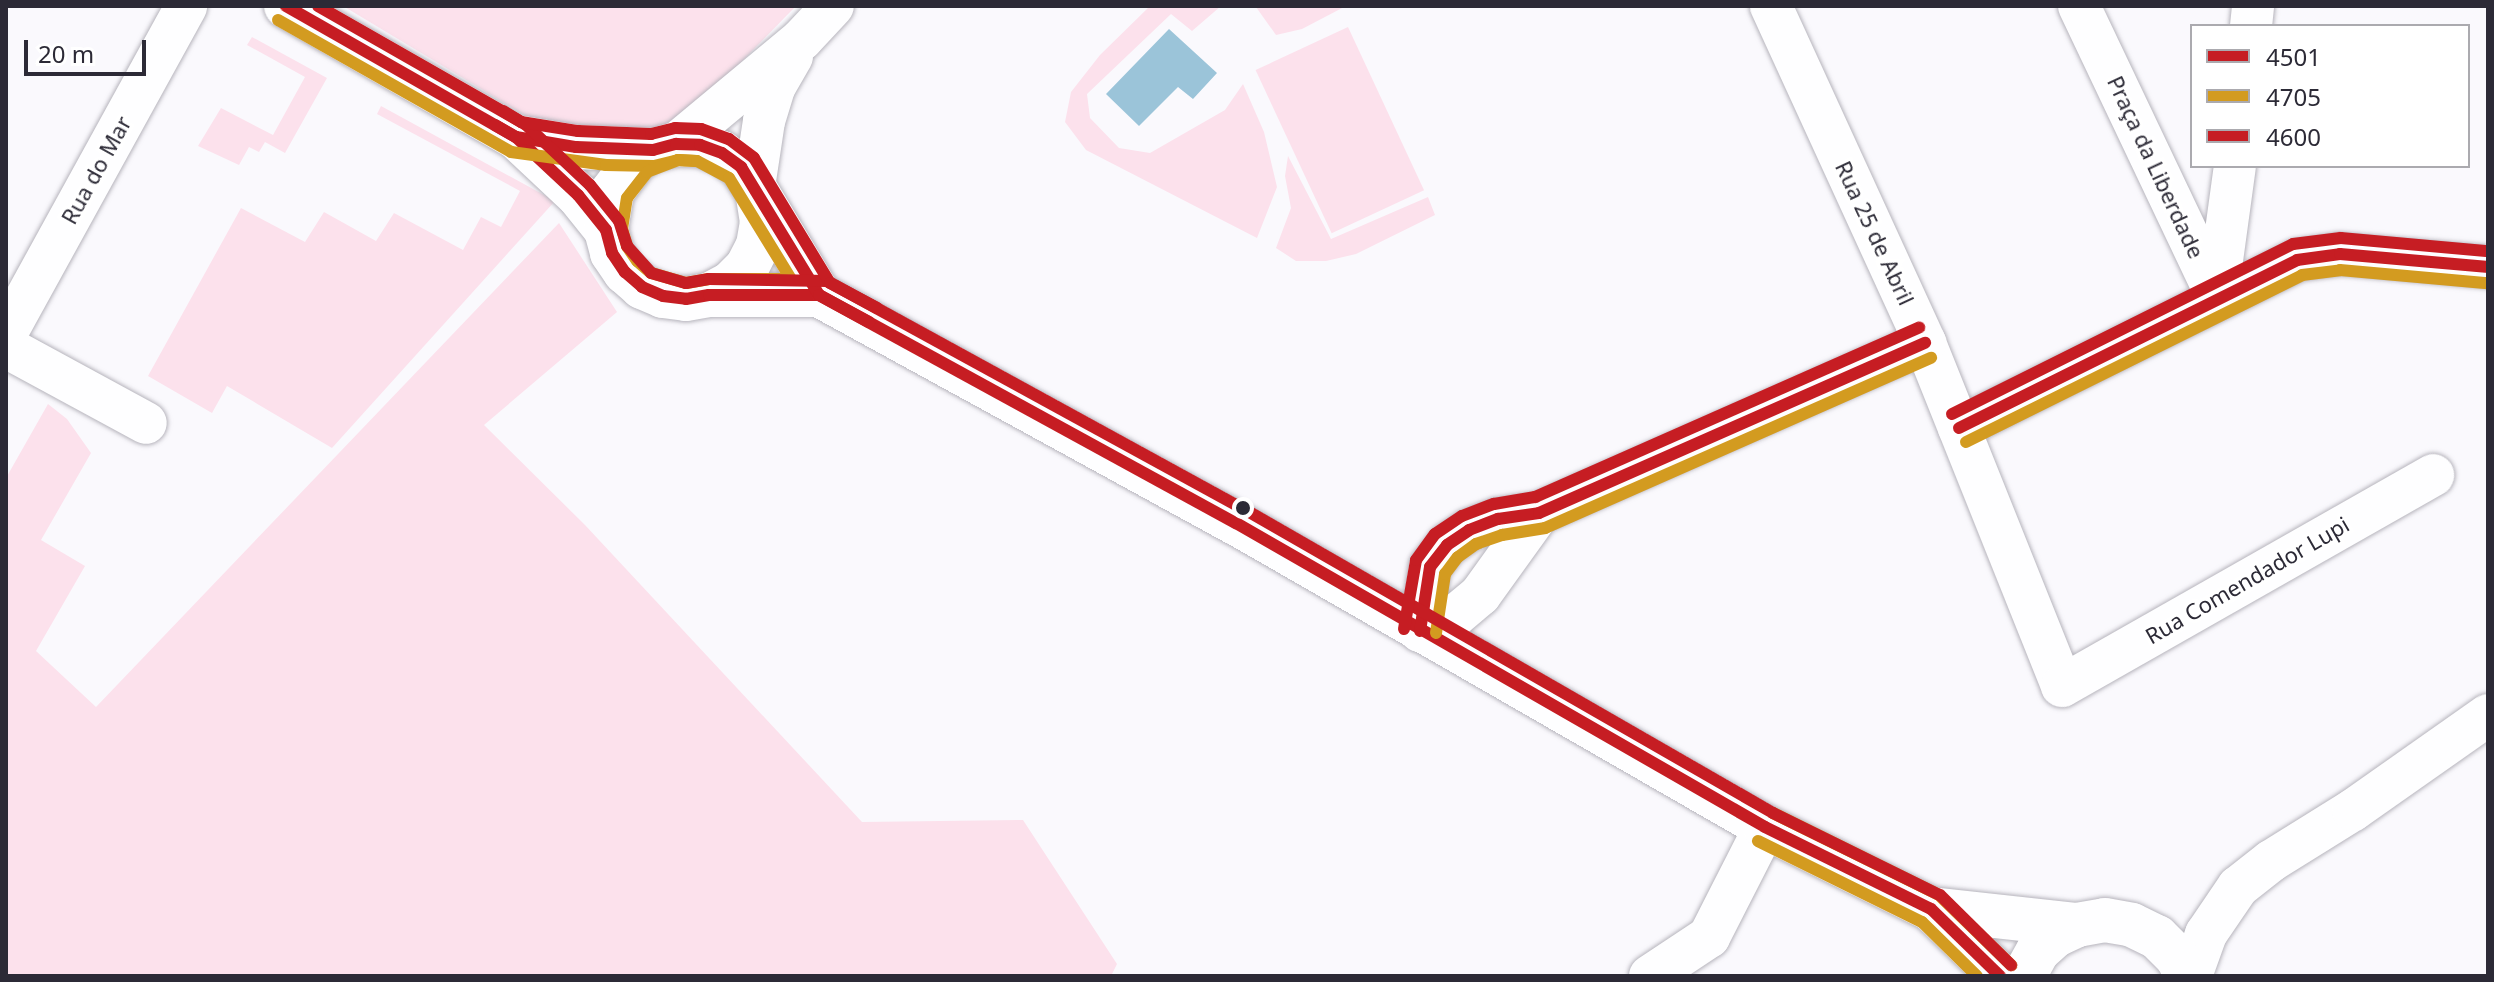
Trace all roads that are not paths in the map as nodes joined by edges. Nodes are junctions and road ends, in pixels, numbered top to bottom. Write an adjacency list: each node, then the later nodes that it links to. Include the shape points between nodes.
1 (186, 6): 16 (street, Rua do Mar)
2 (286, 6): 7 (main road)
3 (833, 6): 6 (street)
4 (1771, 6): 17 (street, Rua 25 de Abril)
5 (2079, 6): 15 (street, Praça da Liberdade)
6 (802, 39): 8 (street); 10 (street, via 768,109)
7 (516, 137): 8 (main road, via 576,147); 11 (main road, via 578,195)
8 (664, 147): 10 (main road, via 700,145 722,153 741,167); 11 (main road, via 622,174 612,192)
9 (2235, 168): 15 (street, Praça da Liberdade)
10 (756, 192): 13 (main road, via 762,222 758,245 747,267); 14 (main road)
11 (606, 230): 13 (main road, via 612,253 642,287 686,299)
12 (2488, 267): 15 (street, via 2318,254)
13 (709, 295): 14 (main road)
14 (819, 295): 23 (main road, via 1236,523)
15 (2217, 297): 20 (street)
16 (6, 334)
17 (1925, 343): 20 (street, Rua 25 de Abril); 22 (street)
18 (6, 347): 19 (street)
19 (146, 423)
20 (1959, 428): 24 (street, Rua 25 de Abril)
21 (2433, 475): 24 (street, Rua Comendador Lupi)
22 (1539, 513): 23 (street, via 1480,595 1454,617); 23 (street, via 1498,519 1447,545 1430,567)
23 (1420, 631): 26 (main road)
24 (2062, 686)
25 (2488, 715): 32 (street, via 2238,887 2206,934)
26 (1765, 827): 27 (main road); 29 (street, via 1709,937)
27 (1931, 909): 28 (main road); 30 (main road)
28 (2077, 925): 31 (main road, via 2038,951); 32 (main road, via 2105,920 2132,925 2157,937)
29 (1650, 976)
30 (2000, 976)
31 (2024, 976)
32 (2189, 976)

